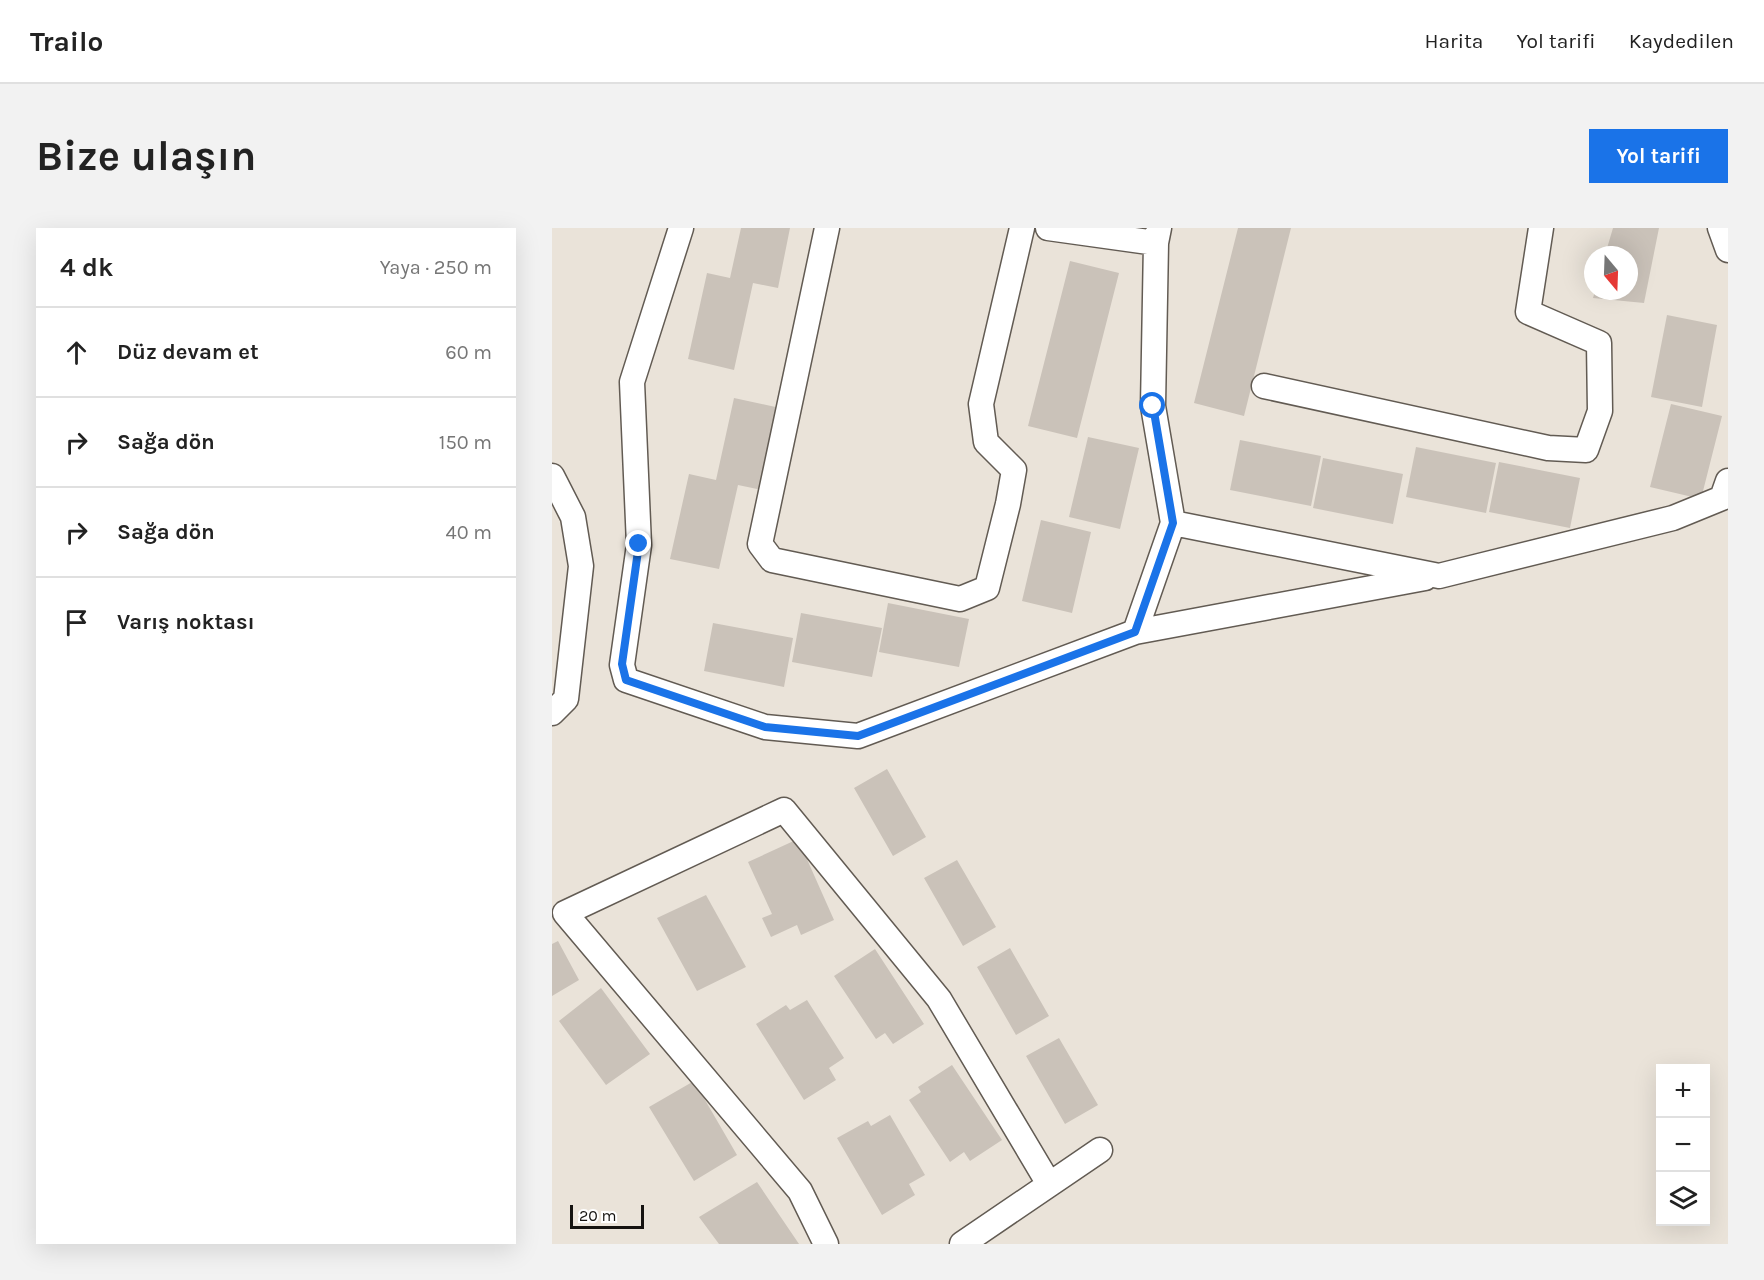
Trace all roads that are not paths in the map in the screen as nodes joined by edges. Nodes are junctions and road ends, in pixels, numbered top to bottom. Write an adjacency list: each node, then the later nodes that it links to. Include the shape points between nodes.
1 (681, 228): 14 (street, via 632,382 639,544 622,664 626,680 765,727 858,736)
2 (827, 228): 3 (street, via 760,544 772,560 960,599 987,588 1014,470 986,442 981,404)
3 (1022, 228)
4 (1048, 228): 7 (street)
5 (1541, 228): 9 (street, via 1528,312 1599,343 1599,411 1586,450 1548,448)
6 (1720, 228): 8 (street)
7 (1158, 236): 12 (street, via 1153,406)
8 (1728, 250)
9 (1264, 386)
10 (552, 476): 15 (street, via 573,517 581,566 566,699)
11 (1728, 481): 13 (street, via 1722,498 1673,518)
12 (1173, 523): 13 (street); 14 (street)
13 (1439, 576): 14 (street)
14 (1135, 632)
15 (552, 713)
16 (1100, 1150): 17 (street)
17 (1049, 1184): 18 (street, via 939,999 784,810 565,913 801,1191); 19 (street)
18 (826, 1244)
19 (962, 1244)

